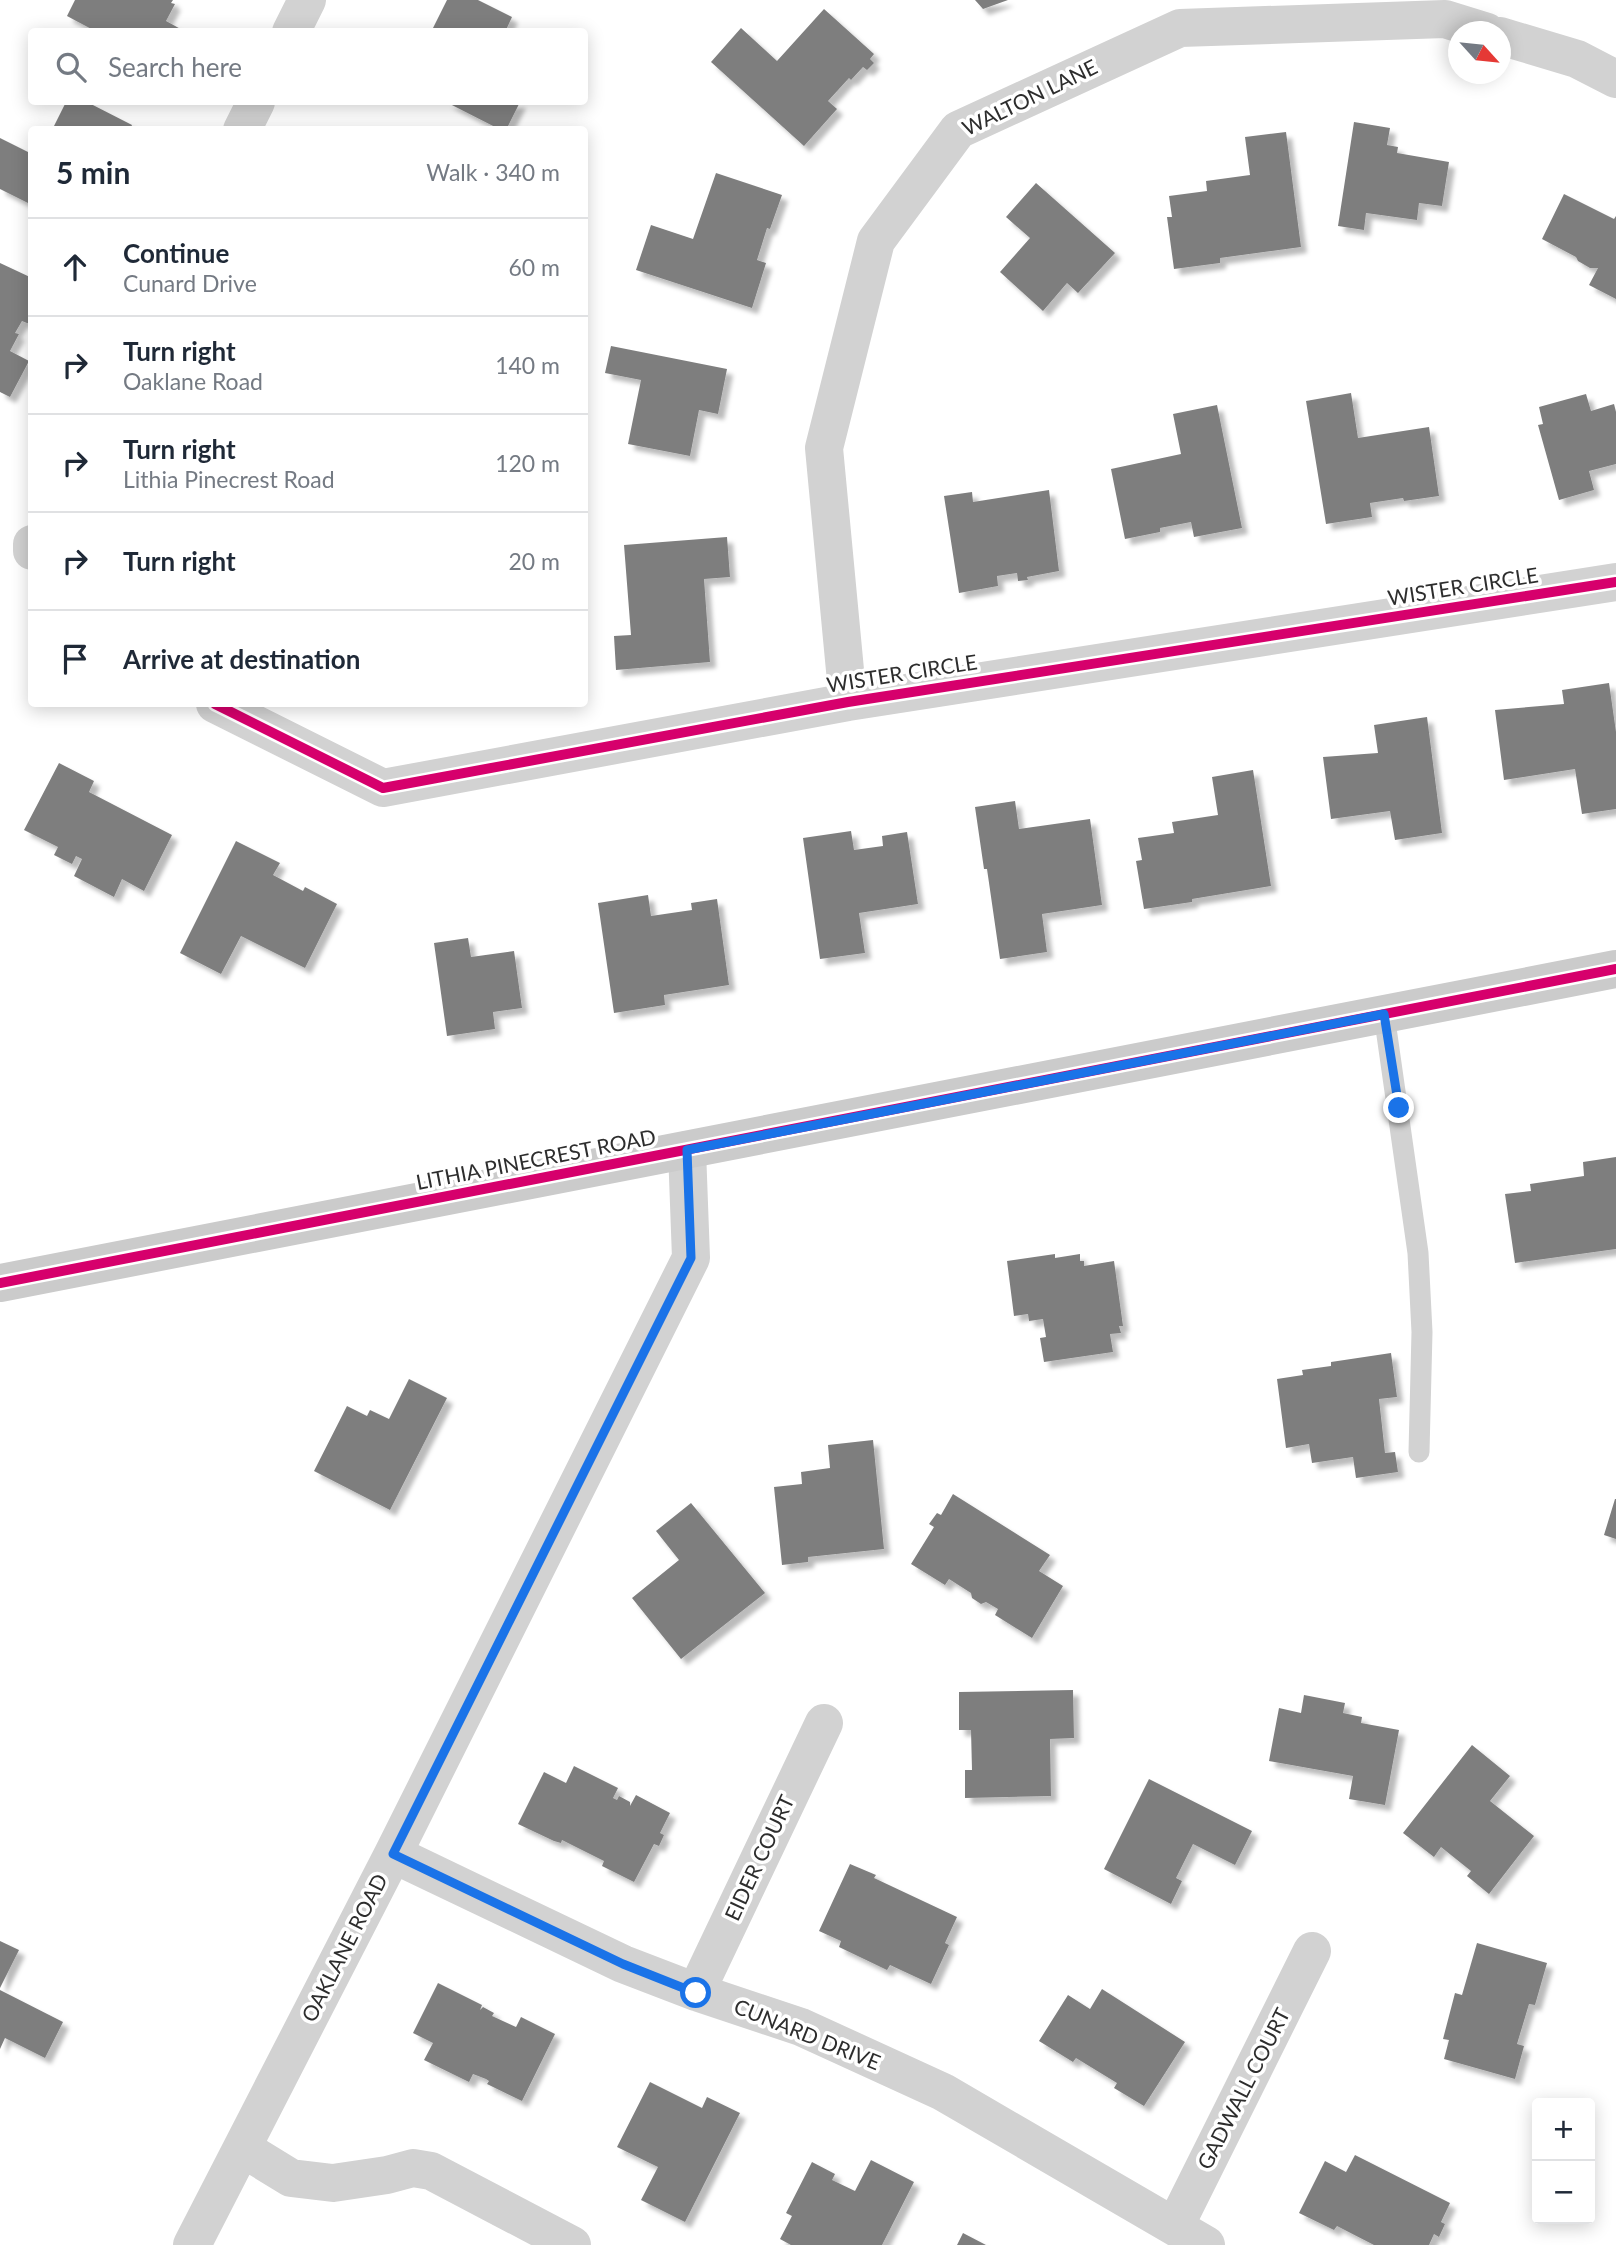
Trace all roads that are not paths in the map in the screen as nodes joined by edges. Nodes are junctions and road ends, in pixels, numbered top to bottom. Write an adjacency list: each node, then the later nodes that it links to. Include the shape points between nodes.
1 (307, 0): 4 (street)
2 (1177, 14): 3 (street, WALTON LANE); 10 (street, WALTON LANE, via 958,130 876,240 824,448)
3 (1451, 21)
4 (293, 28)
5 (1511, 39): 6 (street, via 1577,59)
6 (1616, 79)
7 (254, 105): 8 (street)
8 (244, 126)
9 (1616, 582): 10 (street, WISTER CIRCLE)
10 (848, 702): 11 (street, WISTER CIRCLE, via 383,789)
11 (221, 707)
12 (1616, 969): 13 (main road, LITHIA PINECREST ROAD)
13 (1384, 1014): 14 (main road, LITHIA PINECREST ROAD); 16 (lane, via 1418,1253 1422,1332)
14 (687, 1150): 15 (main road, LITHIA PINECREST ROAD); 18 (street, OAKLANE ROAD, via 691,1258)
15 (0, 1283)
16 (1419, 1452)
17 (824, 1723): 20 (street, EIDER COURT)
18 (393, 1854): 20 (street, CUNARD DRIVE, via 623,1964); 21 (street, OAKLANE ROAD)
19 (1312, 1951): 22 (street, GADWALL COURT)
20 (696, 1993): 22 (street, CUNARD DRIVE, via 801,2027 943,2092)
21 (242, 2148): 23 (street, OAKLANE ROAD); 24 (street, via 291,2178 333,2183 413,2168 431,2171)
22 (1190, 2236)
23 (192, 2245)
24 (572, 2245)

